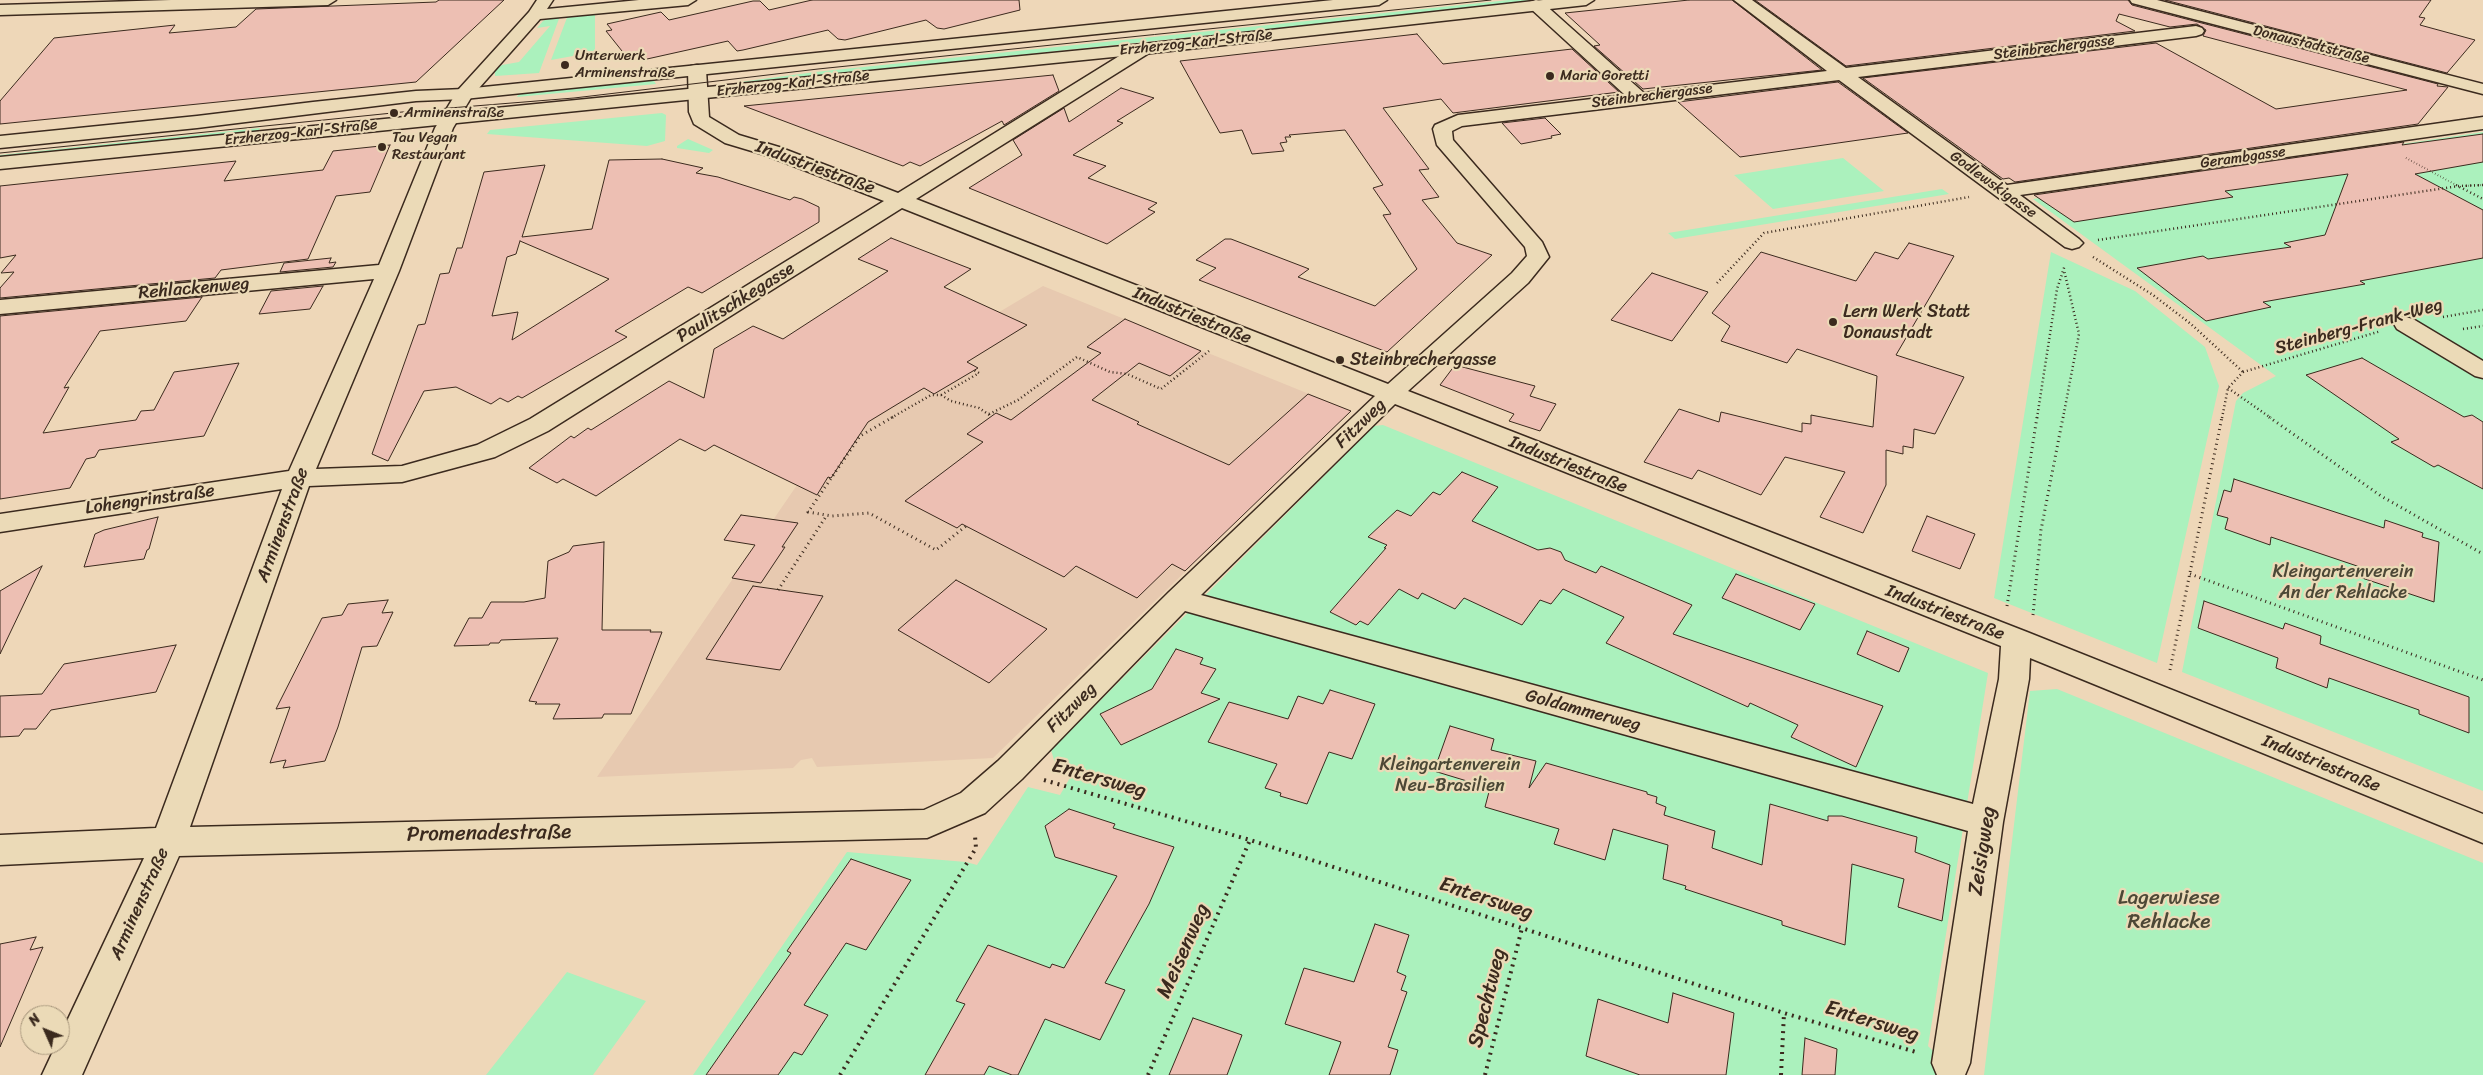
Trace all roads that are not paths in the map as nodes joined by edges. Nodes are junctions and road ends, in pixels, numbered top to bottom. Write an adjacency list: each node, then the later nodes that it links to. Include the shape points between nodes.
1 (328, 0): 10 (street)
2 (545, 0): 11 (street, Arminenstraße)
3 (688, 0): 11 (street)
4 (1379, 0): 14 (street, Erzherzog-Karl-Straße)
5 (1586, 0): 9 (street, Erzherzog-Karl-Straße)
6 (1742, 0): 15 (street, Godlewskigasse)
7 (2138, 0): 17 (street, Donaustadtstraße)
8 (2182, 0): 16 (street, Donaustadtstraße)
9 (1536, 5): 13 (street, Erzherzog-Karl-Straße); 20 (street)
10 (0, 10)
11 (535, 15): 18 (street, Arminenstraße)
12 (2196, 31): 15 (street, Steinbrechergasse)
13 (1144, 49): 19 (street, Erzherzog-Karl-Straße); 26 (street, Paulitschkegasse)
14 (697, 70): 18 (street, Erzherzog-Karl-Straße); 19 (street, Industriestraße)
15 (1839, 73): 20 (street, Steinbrechergasse); 25 (street, Godlewskigasse)
16 (2483, 77)
17 (2483, 89)
18 (464, 94): 21 (street, Arminenstraße); 23 (street, Erzherzog-Karl-Straße, via 416,96)
19 (697, 94): 21 (street, Erzherzog-Karl-Straße); 26 (street, Industriestraße, via 701,120 714,130)
20 (1638, 98): 32 (street, Steinbrechergasse, via 1458,121 1442,129 1444,141 1535,246 1538,257 1520,278)
21 (450, 119): 24 (street, Erzherzog-Karl-Straße); 28 (street, Arminenstraße)
22 (2483, 123): 25 (street, Gerambgasse)
23 (0, 142)
24 (0, 163)
25 (2002, 192): 27 (street, Godlewskigasse)
26 (902, 201): 32 (street, Industriestraße); 33 (street, Paulitschkegasse, via 538,425 486,451 402,474)
27 (2072, 244)
28 (388, 271): 29 (street, Rehlackenweg); 33 (street, Arminenstraße)
29 (0, 307)
30 (2405, 324): 31 (street)
31 (2483, 371)
32 (1391, 395): 35 (street, Fitzweg); 36 (street, Industriestraße)
33 (299, 478): 34 (street, Lohengrinstraße); 40 (street, Arminenstraße)
34 (0, 523)
35 (1179, 599): 37 (street, Fitzweg, via 1010,770); 38 (street, Goldammerweg)
36 (2024, 629): 38 (street, Zeisigweg); 39 (street, Industriestraße, via 2163,701)
37 (973, 803): 40 (street, Promenadestraße, via 927,824)
38 (1986, 822): 42 (street, Zeisigweg)
39 (2483, 829)
40 (168, 842): 41 (street, Promenadestraße); 43 (street, Arminenstraße)
41 (0, 850)
42 (1951, 1063)
43 (62, 1075)

